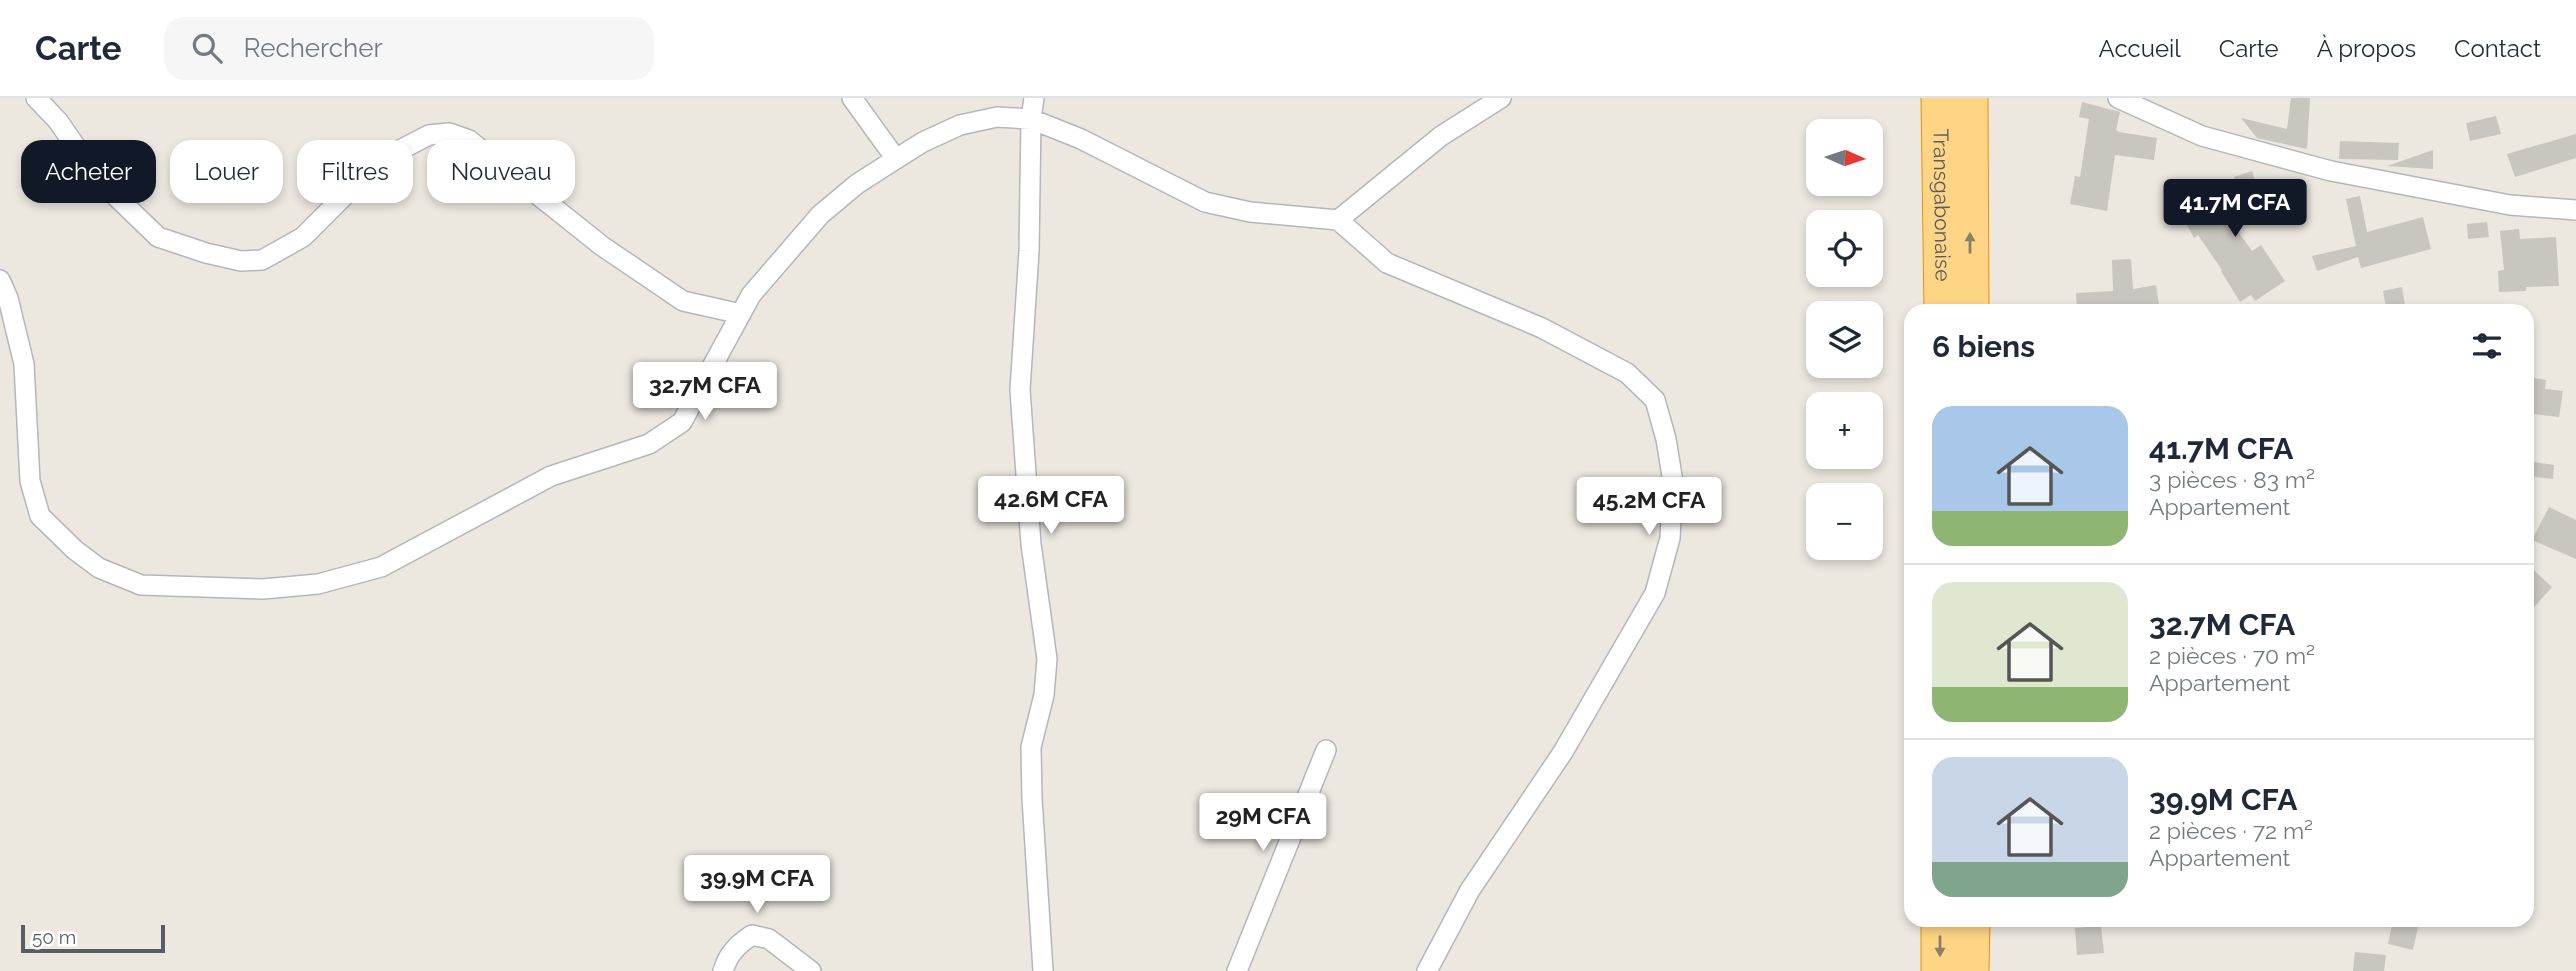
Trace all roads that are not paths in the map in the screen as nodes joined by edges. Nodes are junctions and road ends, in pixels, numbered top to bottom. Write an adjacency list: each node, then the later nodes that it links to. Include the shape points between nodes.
1 (36, 98): 15 (street, via 98,179 158,237 206,253 240,261 262,260 303,237 398,150 429,135 449,133 469,140 602,246 683,302)
2 (852, 98): 9 (street)
3 (1034, 98): 8 (street)
4 (1501, 98): 11 (street, via 1441,136)
5 (1940, 98): 13 (highway, Transgabonaise)
6 (1969, 98): 14 (highway, Transgabonaise, one-way to 6)
7 (2118, 98): 10 (street, via 2202,136 2331,172 2510,205)
8 (1031, 119): 9 (street, via 998,117 960,125); 11 (street, via 1205,202 1250,212); 21 (street, via 1020,390 1031,544 1047,659 1031,747)
9 (896, 159): 15 (street, via 820,215 751,295)
10 (2576, 210)
11 (1338, 220): 23 (street, via 1387,263 1542,328 1628,373 1655,400 1673,482 1670,538 1655,593 1563,752 1470,890)
12 (0, 280): 15 (street, via 24,364 30,481 40,516 99,568 141,584 263,589 318,584 381,567 551,475 649,444 682,422)
13 (1943, 304)
14 (1970, 304)
15 (741, 314)
16 (1326, 750): 22 (street)
17 (1940, 927): 24 (highway, one-way to 24)
18 (1970, 927): 25 (highway)
19 (723, 971): 20 (street, via 736,946 752,935 769,939)
20 (811, 971)
21 (1043, 971)
22 (1237, 971)
23 (1427, 971)
24 (1940, 971)
25 (1970, 971)

